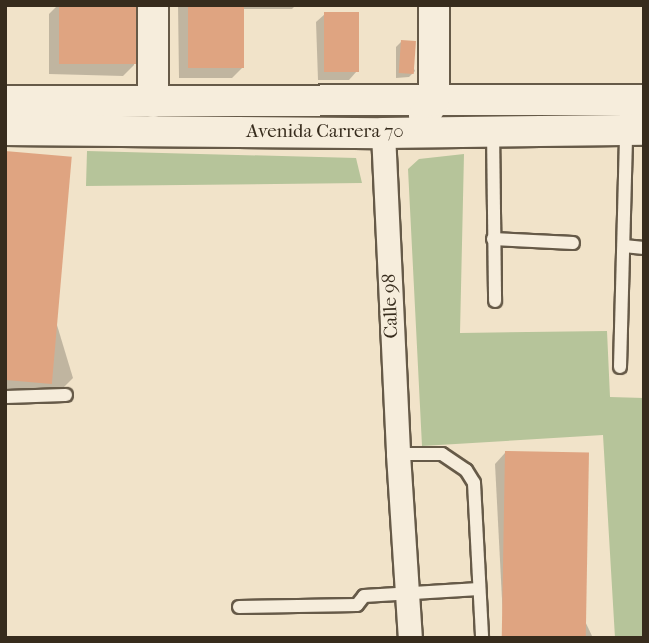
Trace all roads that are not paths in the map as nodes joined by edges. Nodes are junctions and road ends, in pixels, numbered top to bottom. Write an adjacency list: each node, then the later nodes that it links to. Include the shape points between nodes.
1 (153, 5): 6 (street)
2 (434, 5): 4 (street)
3 (644, 100): 4 (street, Avenida Carrera 70)
4 (434, 101): 6 (street, Avenida Carrera 70); 10 (street, via 423,117)
5 (5, 102): 6 (street, Avenida Carrera 70)
6 (153, 102)
7 (5, 130): 10 (street, Avenida Carrera 70)
8 (493, 130): 9 (street, Avenida Carrera 70); 10 (street, Avenida Carrera 70); 11 (lane)
9 (635, 130): 13 (lane)
10 (383, 133): 19 (street, Calle 98)
11 (493, 239): 12 (lane); 15 (lane)
12 (573, 243)
13 (624, 246): 14 (lane); 16 (lane)
14 (644, 247)
15 (495, 301)
16 (620, 367)
17 (66, 394): 18 (lane)
18 (5, 397)
19 (398, 454): 20 (lane, via 442,454 466,470 474,483); 21 (street, Calle 98)
20 (479, 589): 21 (lane); 24 (lane)
21 (407, 593): 22 (lane, via 364,596 357,606); 23 (street, Calle 98)
22 (239, 607)
23 (410, 638)
24 (482, 638)

